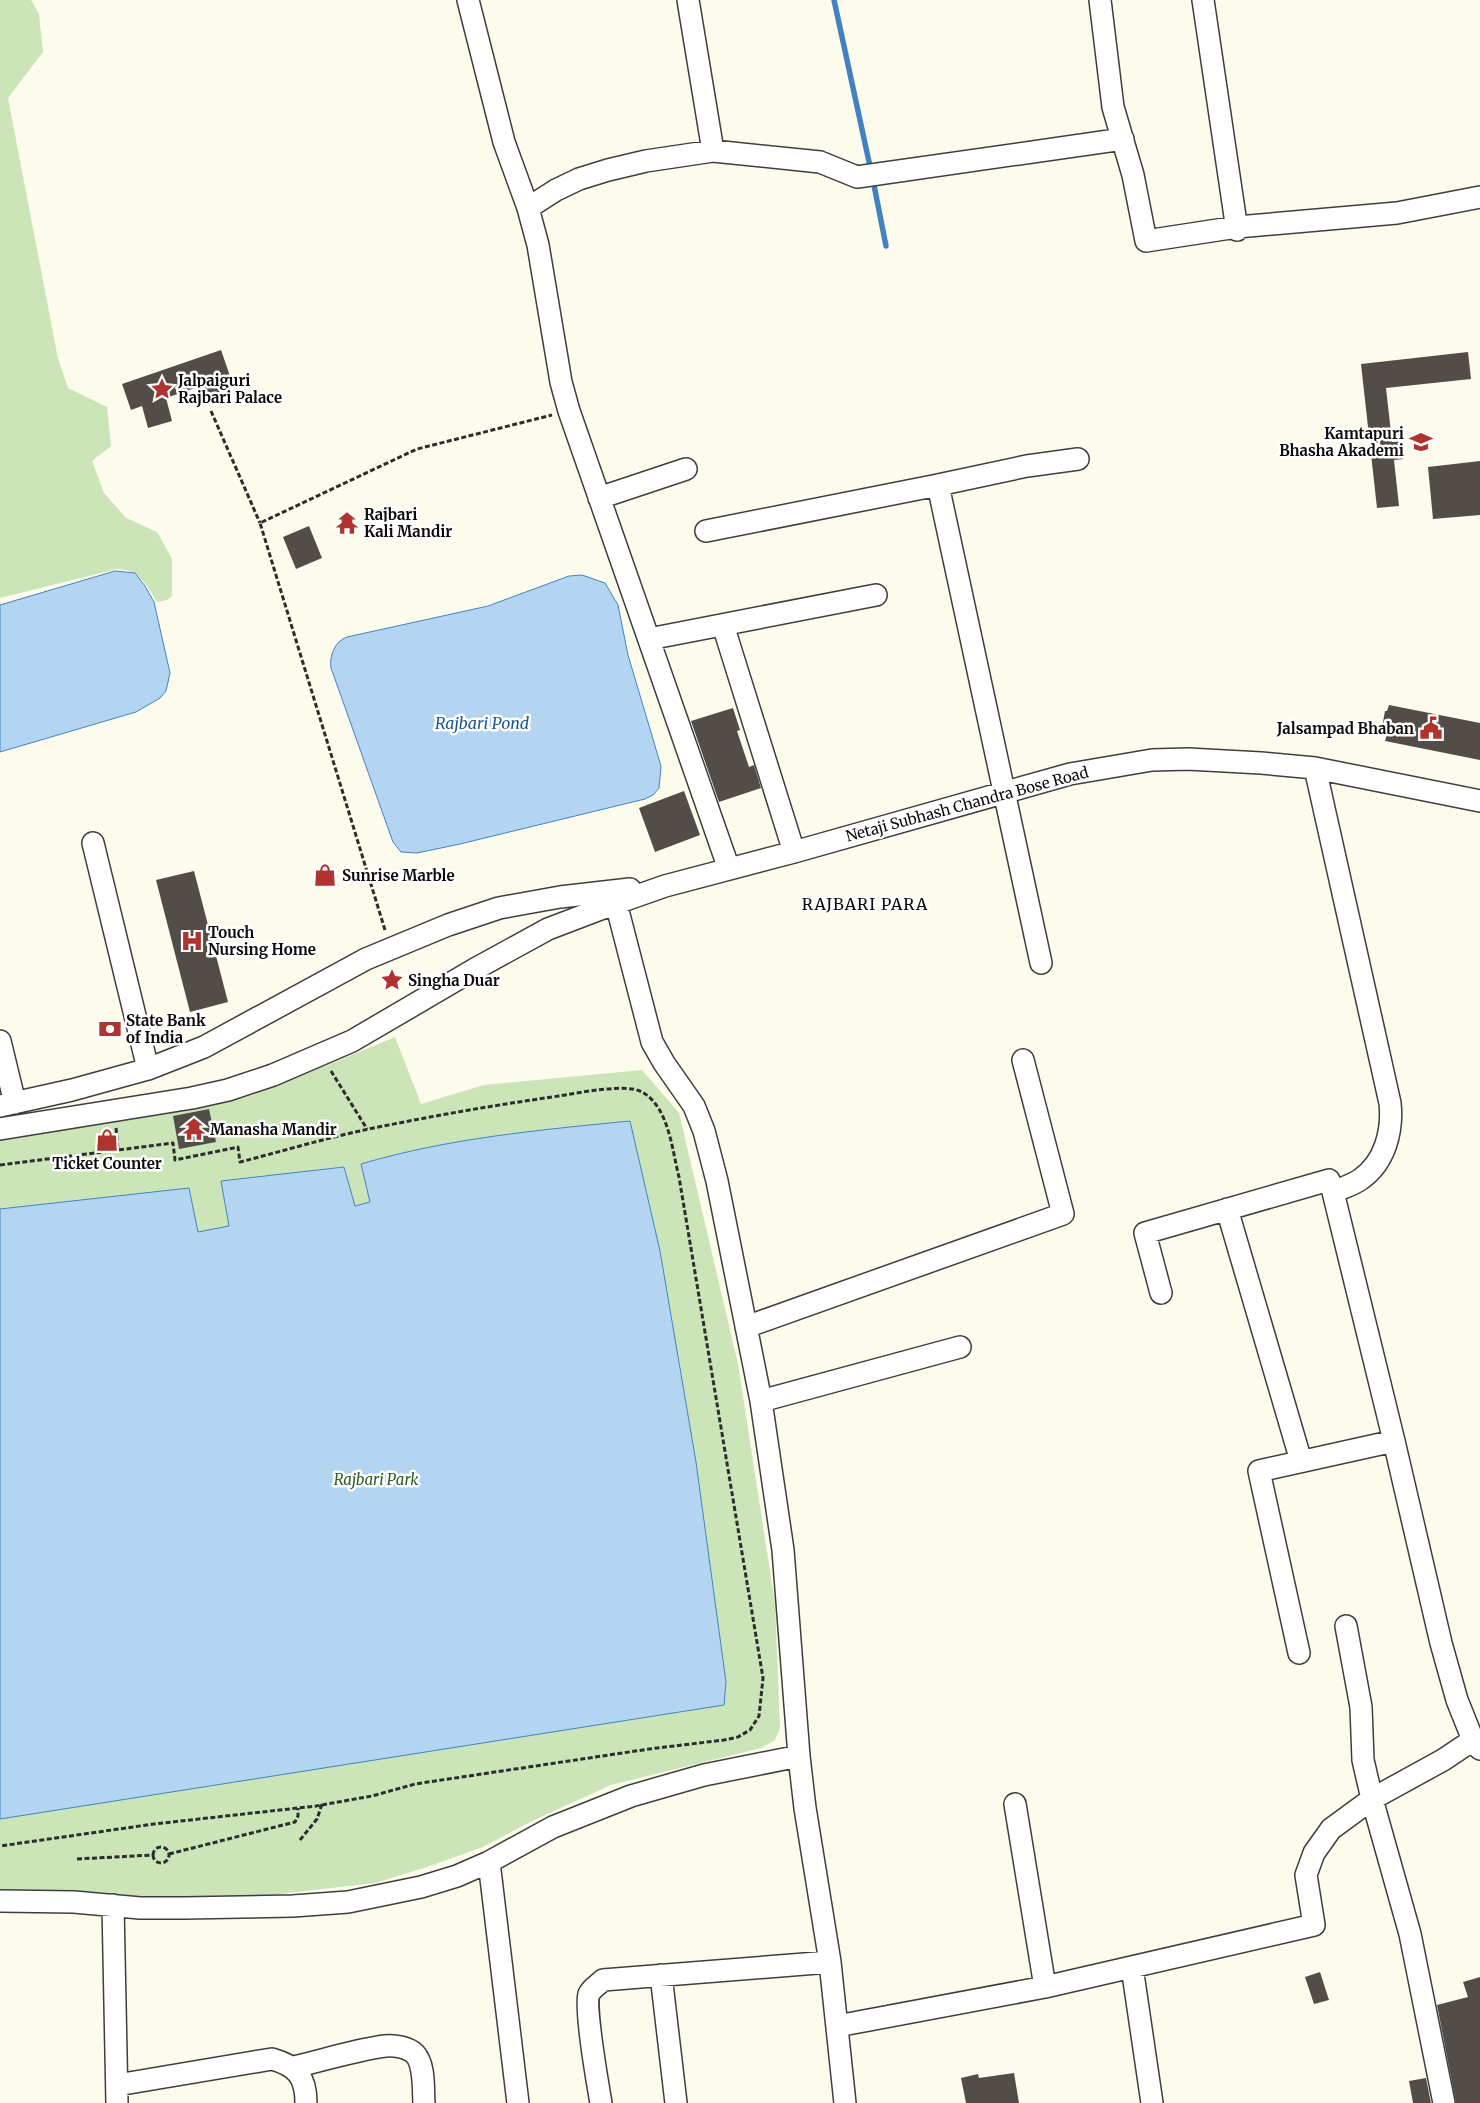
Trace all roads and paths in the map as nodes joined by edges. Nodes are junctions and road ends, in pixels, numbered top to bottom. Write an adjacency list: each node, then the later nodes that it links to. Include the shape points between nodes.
1 (468, 0): 8 (street, via 504,142)
2 (688, 0): 6 (street)
3 (1100, 0): 5 (street, via 1112,97)
4 (1203, 0): 9 (street)
5 (1123, 139): 6 (street, via 856,177 820,162); 9 (street, via 1146,241)
6 (713, 151): 8 (street, via 646,161 594,175 556,190)
7 (1480, 197): 9 (street, via 1397,213)
8 (528, 208): 11 (street, via 538,245)
9 (1237, 228)
10 (211, 411): 16 (path)
11 (569, 412): 15 (street); 16 (path, via 417,449)
12 (1078, 459): 14 (street)
13 (686, 470): 15 (street)
14 (938, 485): 17 (street); 22 (street)
15 (599, 498): 20 (street)
16 (260, 523): 29 (path)
17 (706, 531)
18 (876, 595): 19 (street)
19 (723, 625): 20 (street); 25 (street)
20 (649, 640): 26 (street)
21 (1315, 768): 22 (street, Netaji Subhash Chandra Bose Road, via 1188,759 1152,760 1070,774); 23 (street, Netaji Subhash Chandra Bose Road); 41 (street, via 1392,1116 1388,1140 1377,1162 1360,1180)
22 (1004, 791): 25 (street, Netaji Subhash Chandra Bose Road); 30 (street)
23 (1480, 800)
24 (93, 844): 34 (street)
25 (794, 852): 26 (street, Netaji Subhash Chandra Bose Road)
26 (729, 869): 27 (street, Netaji Subhash Chandra Bose Road)
27 (665, 886): 28 (street, Netaji Subhash Chandra Bose Road); 29 (street, Netaji Subhash Chandra Bose Road, via 560,897 499,908)
28 (616, 903): 36 (street, Netaji Subhash Chandra Bose Road, via 548,929 352,1042 282,1072 228,1090); 44 (street, via 652,1042 694,1106 704,1131)
29 (390, 948): 34 (street, Netaji Subhash Chandra Bose Road, via 204,1047)
30 (1041, 963)
31 (0, 1041): 35 (street)
32 (1023, 1060): 44 (street, via 1063,1214)
33 (328, 1065): 38 (path)
34 (148, 1069): 35 (street, Netaji Subhash Chandra Bose Road)
35 (7, 1104)
36 (115, 1115): 37 (street, Netaji Subhash Chandra Bose Road); 39 (path)
37 (0, 1128)
38 (367, 1130): 39 (path, via 240,1162 238,1147 175,1160 173,1143); 54 (path, via 487,1106 600,1090 640,1091 657,1106 666,1126 679,1177 763,1678 759,1716 750,1730 738,1737 415,1784 372,1796)
39 (118, 1150): 40 (path)
40 (0, 1165)
41 (1333, 1192): 42 (street, via 1329,1180); 47 (street)
42 (1227, 1209): 43 (street, via 1145,1234); 48 (street)
43 (1161, 1293)
44 (746, 1327): 46 (street)
45 (960, 1347): 46 (street)
46 (761, 1401): 52 (street, via 783,1550)
47 (1394, 1441): 48 (street); 51 (street, via 1456,1700)
48 (1301, 1461): 50 (street, via 1259,1471)
49 (1346, 1626): 53 (street, via 1361,1707 1363,1760)
50 (1299, 1653)
51 (1477, 1744): 53 (street)
52 (799, 1756): 62 (street, via 704,1775 631,1796 553,1827); 65 (street)
53 (1372, 1799): 66 (street, via 1331,1829 1314,1854 1306,1875 1314,1925); 79 (street, via 1410,1934)
54 (322, 1804): 56 (path); 57 (path, via 320,1814)
55 (1015, 1804): 68 (street)
56 (298, 1808): 58 (path); 59 (path, via 295,1822)
57 (300, 1840)
58 (0, 1846)
59 (169, 1854): 60 (path, via 161,1847); 60 (path, via 162,1863)
60 (153, 1855): 61 (path)
61 (77, 1859)
62 (489, 1862): 64 (street, via 435,1883 348,1902 185,1908); 74 (street)
63 (0, 1901): 64 (street)
64 (113, 1905): 71 (street)
65 (830, 1962): 67 (street); 69 (street)
66 (1132, 1967): 68 (street); 78 (street)
67 (661, 1975): 75 (street, via 603,1980 588,1996); 76 (street)
68 (1045, 1987): 69 (street)
69 (837, 2026): 77 (street)
70 (294, 2067): 71 (street, via 272,2059); 72 (street, via 302,2078); 73 (street, via 387,2046 403,2047 415,2054 423,2076)
71 (117, 2094)
72 (306, 2103)
73 (424, 2103)
74 (518, 2103)
75 (601, 2103)
76 (676, 2103)
77 (845, 2103)
78 (1152, 2103)
79 (1444, 2103)

